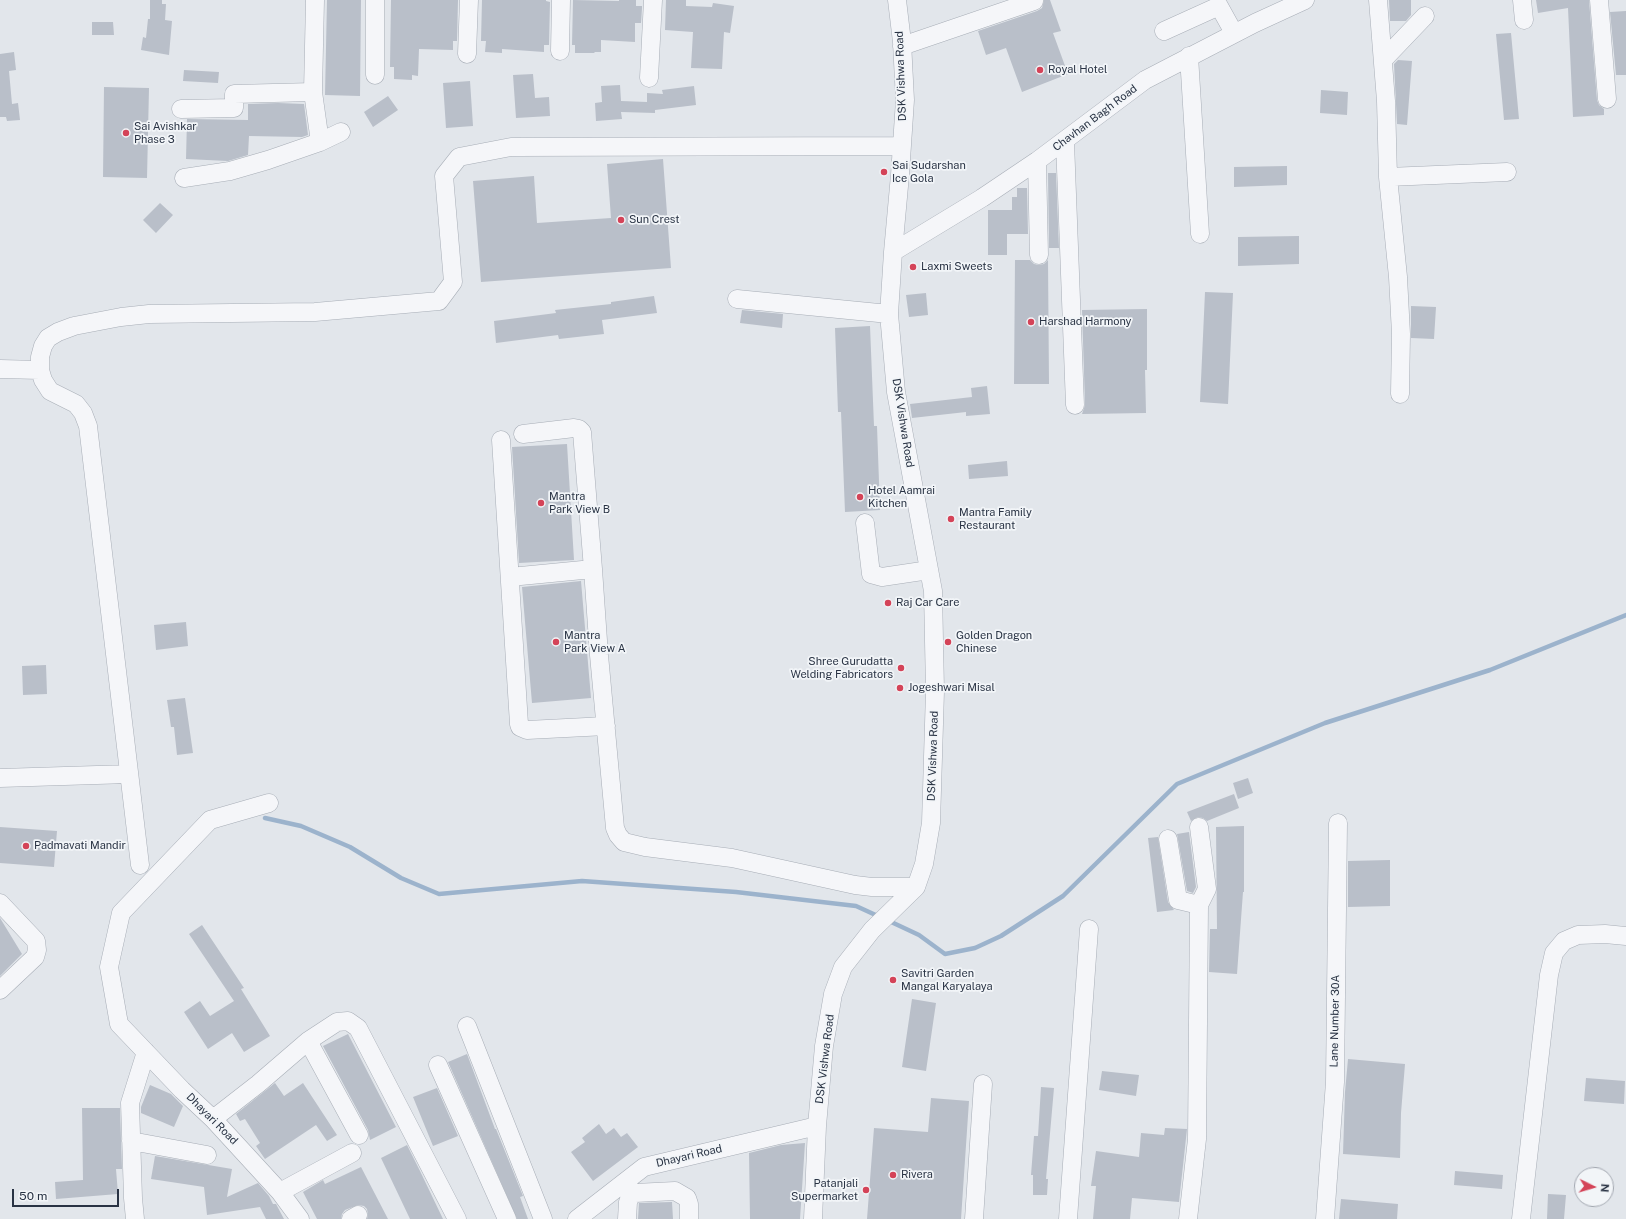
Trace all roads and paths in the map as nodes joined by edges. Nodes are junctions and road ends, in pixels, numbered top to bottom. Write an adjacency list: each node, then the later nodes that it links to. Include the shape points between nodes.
1 (315, 0): 23 (street)
2 (375, 0): 21 (street)
3 (469, 0): 18 (street)
4 (561, 0): 17 (street)
5 (653, 0): 22 (street)
6 (897, 0): 16 (street, DSK Vishwa Road)
7 (1305, 0): 15 (street, Chavhan Bagh Road)
8 (1378, 0): 20 (street)
9 (1522, 0): 13 (street)
10 (1599, 0): 24 (street)
11 (1034, 1): 16 (street)
12 (1426, 16): 20 (street)
13 (1524, 20)
14 (1164, 30): 15 (street, via 1219,6)
15 (1234, 33): 19 (street, Chavhan Bagh Road)
16 (902, 46): 29 (street, DSK Vishwa Road, via 905,100)
17 (560, 51)
18 (467, 54)
19 (1190, 56): 28 (street, Chavhan Bagh Road, via 1144,80); 34 (street)
20 (1383, 60): 32 (street)
21 (375, 75)
22 (649, 78)
23 (313, 92): 25 (street, via 234,94 234,108); 27 (street)
24 (1607, 99)
25 (182, 109)
26 (341, 132): 27 (street)
27 (320, 142): 33 (street, via 230,171)
28 (1065, 142): 30 (street, Chavhan Bagh Road); 42 (street)
29 (902, 146): 35 (street, DSK Vishwa Road); 40 (street, via 511,146 459,157 444,176 453,282 439,301 314,312 149,314 121,317 74,326 48,338 40,357)
30 (1037, 161): 35 (street, Chavhan Bagh Road); 36 (street)
31 (1508, 172): 32 (street)
32 (1388, 177): 41 (street, via 1398,277 1401,334)
33 (184, 178)
34 (1200, 234)
35 (893, 252): 38 (street, DSK Vishwa Road)
36 (1039, 255)
37 (736, 299): 38 (street)
38 (889, 314): 47 (street, DSK Vishwa Road, via 896,392)
39 (0, 369): 40 (street)
40 (40, 370): 50 (street, via 50,391 76,404 88,426)
41 (1400, 394)
42 (1075, 405)
43 (523, 434): 46 (street, via 574,428 582,432)
44 (501, 440): 48 (street)
45 (865, 523): 47 (street, via 871,574 882,577)
46 (593, 569): 48 (street); 49 (street)
47 (929, 570): 57 (street, DSK Vishwa Road, via 935,636 931,823 924,864)
48 (510, 577): 49 (street, via 520,727 527,730)
49 (606, 726): 57 (street, via 615,828 624,842 732,858 855,885)
50 (130, 774): 51 (street); 56 (street)
51 (0, 778)
52 (269, 803): 65 (street, Dhayari Road, via 210,820 121,913 108,967 119,1024)
53 (1338, 823): 89 (street, Lane Number 30A, via 1335,1082)
54 (1199, 827): 59 (street, via 1207,889)
55 (1168, 839): 59 (street, via 1178,900)
56 (140, 865)
57 (910, 893): 69 (street, DSK Vishwa Road, via 872,930 843,967 834,994 824,1046)
58 (0, 903): 62 (street, via 36,941 37,950 35,957)
59 (1199, 905): 88 (street, via 1197,1139)
60 (1089, 929): 87 (street)
61 (1626, 936): 90 (street, via 1578,935 1564,941 1554,954 1549,975)
62 (0, 990)
63 (467, 1026): 81 (street)
64 (308, 1041): 68 (street); 70 (street); 79 (street, via 337,1022 348,1021 358,1028)
65 (146, 1052): 68 (street, Dhayari Road); 71 (street, via 130,1103)
66 (438, 1065): 80 (street)
67 (983, 1084): 86 (street)
68 (213, 1119): 76 (street, Dhayari Road)
69 (817, 1126): 74 (street, Dhayari Road); 85 (street, DSK Vishwa Road)
70 (359, 1135)
71 (131, 1141): 73 (street); 77 (street)
72 (352, 1153): 76 (street)
73 (207, 1156)
74 (673, 1160): 75 (street); 82 (street, Dhayari Road, via 644,1167)
75 (675, 1191): 83 (street, via 636,1194 630,1197); 84 (street, via 687,1198)
76 (280, 1192): 78 (street, Dhayari Road)
77 (135, 1219)
78 (300, 1219)
79 (457, 1219)
80 (507, 1219)
81 (543, 1219)
82 (577, 1219)
83 (627, 1219)
84 (689, 1219)
85 (813, 1219)
86 (974, 1219)
87 (1068, 1219)
88 (1188, 1219)
89 (1325, 1219)
90 (1521, 1219)

